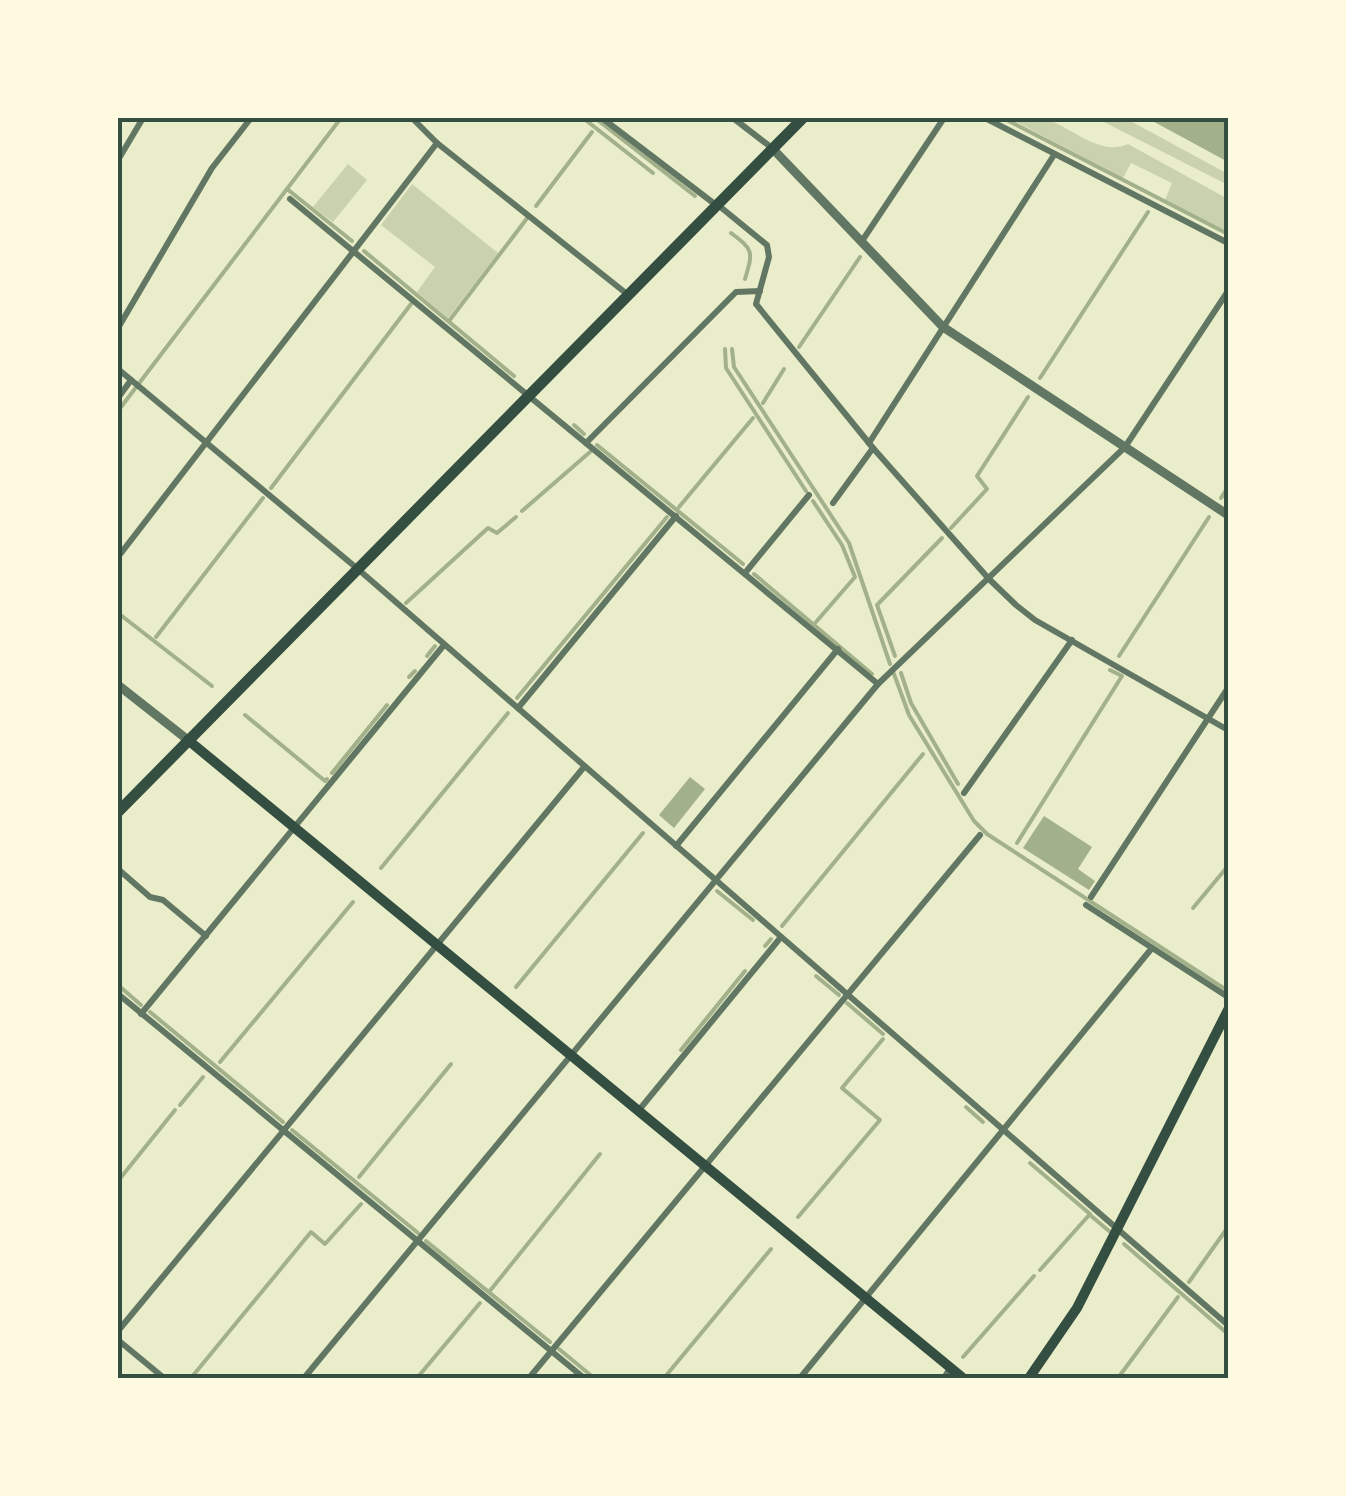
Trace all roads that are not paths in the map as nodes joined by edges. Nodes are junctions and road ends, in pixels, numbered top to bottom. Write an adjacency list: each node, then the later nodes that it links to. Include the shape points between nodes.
1 (144, 118): 12 (street)
2 (251, 118): 22 (street, via 212,168)
3 (412, 118): 9 (street)
4 (602, 118): 14 (street)
5 (733, 118): 10 (street)
6 (803, 118): 10 (main road)
7 (944, 118): 15 (street)
8 (985, 118): 11 (street)
9 (436, 143): 17 (street); 20 (street)
10 (772, 148): 14 (main road); 15 (street)
11 (1054, 156): 16 (street); 21 (street)
12 (118, 160)
13 (290, 198): 17 (street)
14 (717, 205): 18 (street, via 768,245); 20 (main road)
15 (862, 242): 21 (street)
16 (1228, 243)
17 (355, 250): 25 (street); 27 (street)
18 (760, 290): 28 (street, via 736,292); 29 (street, via 756,304)
19 (1228, 291): 30 (street)
20 (630, 296): 25 (main road)
21 (944, 327): 29 (street); 30 (street)
22 (118, 328)
23 (118, 369): 24 (street)
24 (135, 384): 26 (street); 27 (street)
25 (529, 396): 28 (street); 36 (main road)
26 (118, 398)
27 (206, 442): 35 (street); 36 (street)
28 (586, 443): 33 (street)
29 (871, 445): 32 (street); 38 (street)
30 (1125, 447): 34 (street); 38 (street)
31 (808, 495): 37 (street)
32 (833, 503)
33 (676, 516): 37 (street); 45 (street)
34 (1228, 516)
35 (118, 557)
36 (359, 570): 40 (street); 48 (main road)
37 (745, 573): 41 (street)
38 (989, 579): 39 (street, via 1035,620); 42 (street)
39 (1072, 640): 46 (street); 50 (street)
40 (444, 644): 45 (street); 52 (street)
41 (838, 649): 42 (street); 54 (street)
42 (878, 684): 56 (street)
43 (118, 685): 48 (street)
44 (1228, 688): 46 (street)
45 (518, 708): 49 (street)
46 (1210, 717): 47 (street); 60 (street, via 1089,901)
47 (1228, 730)
48 (188, 740): 51 (main road); 52 (main road)
49 (584, 767): 54 (street); 59 (street)
50 (964, 793)
51 (118, 812)
52 (294, 828): 57 (street); 59 (main road)
53 (980, 834): 62 (street)
54 (676, 846): 56 (street)
55 (118, 869): 57 (street)
56 (716, 879): 58 (street); 66 (street)
57 (206, 936): 65 (street)
58 (780, 936): 62 (street); 67 (street)
59 (438, 945): 66 (main road); 68 (street)
60 (1152, 948): 63 (street); 69 (street)
61 (118, 994): 65 (street)
62 (846, 994): 69 (street); 70 (street)
63 (1228, 997)
64 (1228, 1010): 71 (main road)
65 (141, 1014): 68 (street)
66 (572, 1055): 67 (main road); 72 (street)
67 (639, 1110): 70 (main road)
68 (282, 1132): 72 (street); 75 (street)
69 (1003, 1132): 71 (street); 73 (street)
70 (706, 1166): 73 (main road); 77 (street)
71 (1117, 1231): 74 (street); 85 (main road, via 1072,1317)
72 (418, 1242): 77 (street); 80 (street)
73 (866, 1300): 78 (main road); 83 (street)
74 (1228, 1325)
75 (118, 1330)
76 (118, 1340): 79 (street)
77 (551, 1351): 81 (street); 82 (street)
78 (947, 1373): 84 (main road)
79 (164, 1378)
80 (304, 1378)
81 (529, 1378)
82 (584, 1378)
83 (800, 1378)
84 (963, 1378)
85 (1029, 1378)

